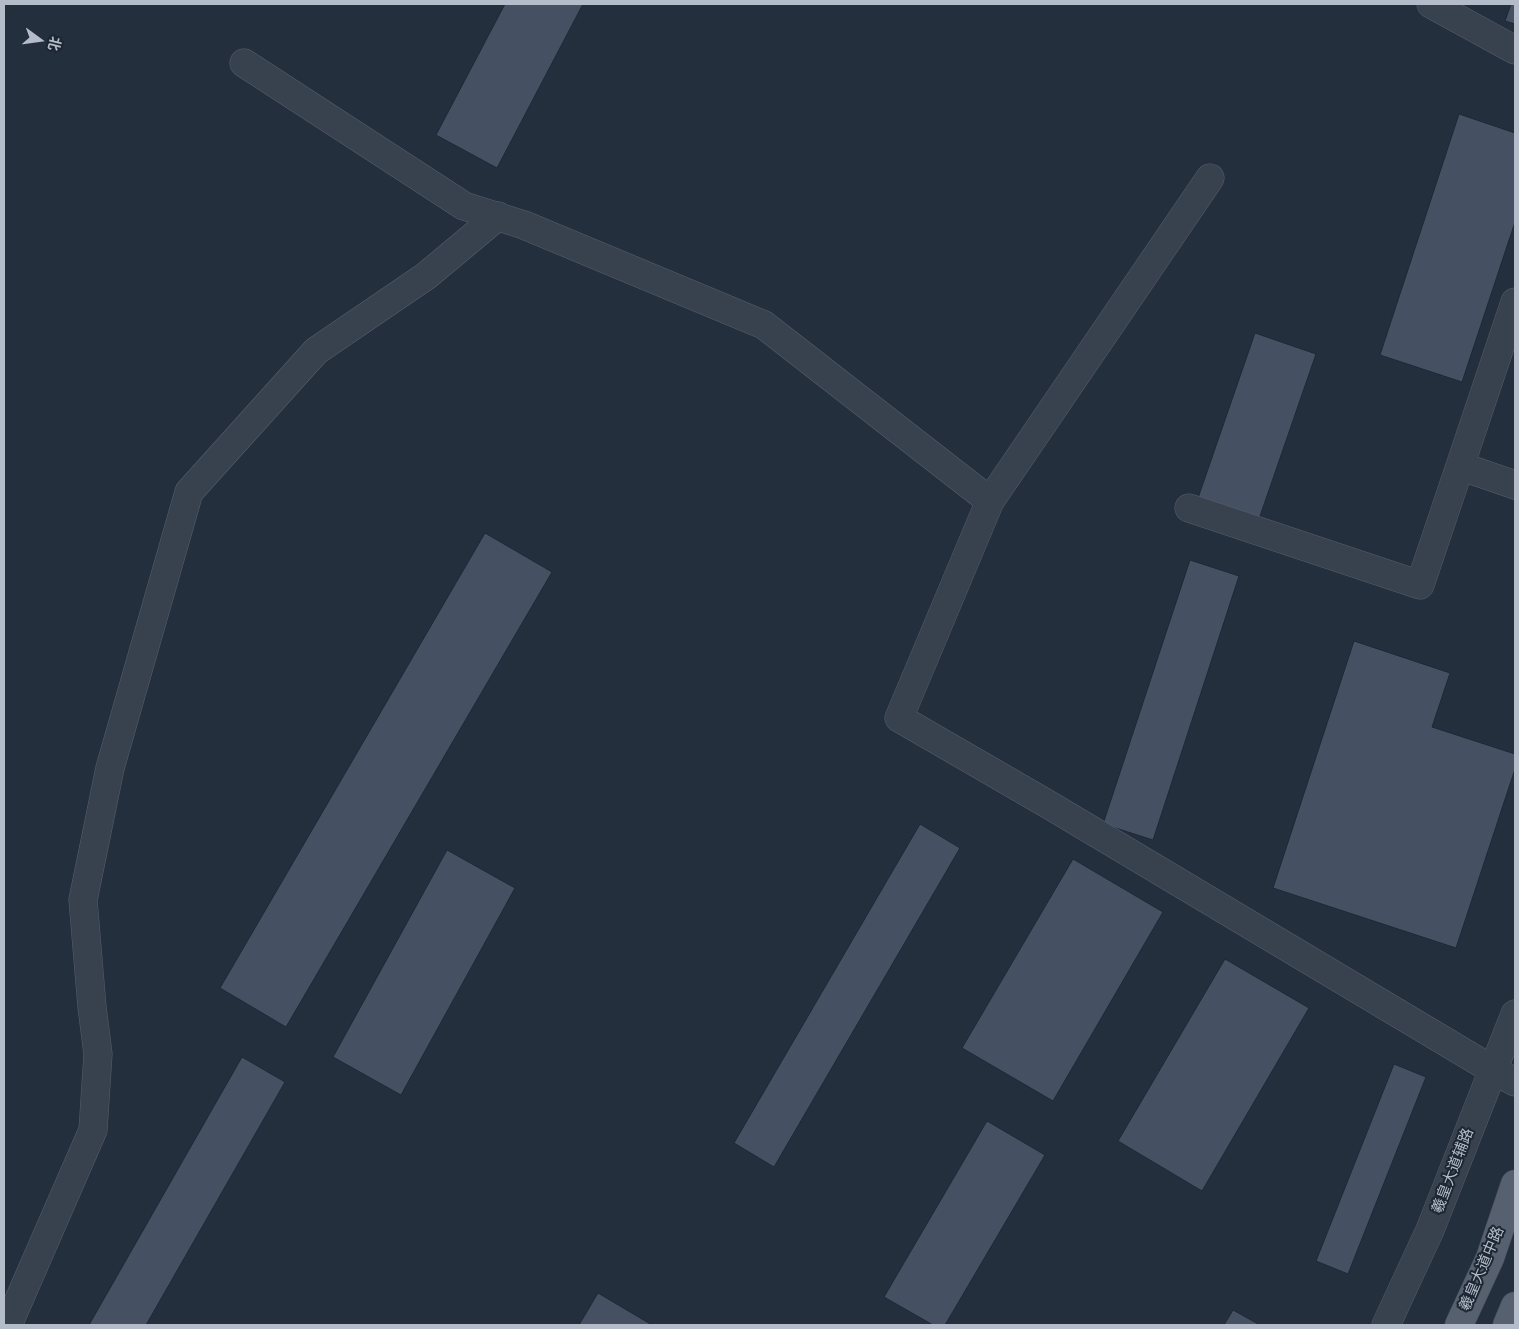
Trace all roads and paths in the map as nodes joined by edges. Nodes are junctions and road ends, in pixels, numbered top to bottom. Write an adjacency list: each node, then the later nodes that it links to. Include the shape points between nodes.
1 (1431, 4): 2 (street)
2 (1515, 50)
3 (244, 63): 5 (street, via 464,206)
4 (1210, 178): 9 (street)
5 (498, 216): 9 (street, via 764,325); 15 (street, via 426,276 316,351 189,492 110,768 83,900 98,1054 93,1130)
6 (1515, 302): 7 (street)
7 (1460, 466): 8 (street); 10 (street, via 1420,585)
8 (1515, 485)
9 (990, 501): 12 (street, via 899,718)
10 (1189, 508)
11 (1515, 1014): 12 (street, 羲皇大道辅路)
12 (1504, 1076): 16 (street, 羲皇大道辅路)
13 (1515, 1184): 17 (main road, 羲皇大道中路, via 1490,1258)
14 (1515, 1306): 18 (main road)
15 (8, 1325)
16 (1386, 1325)
17 (1459, 1325)
18 (1507, 1325)

